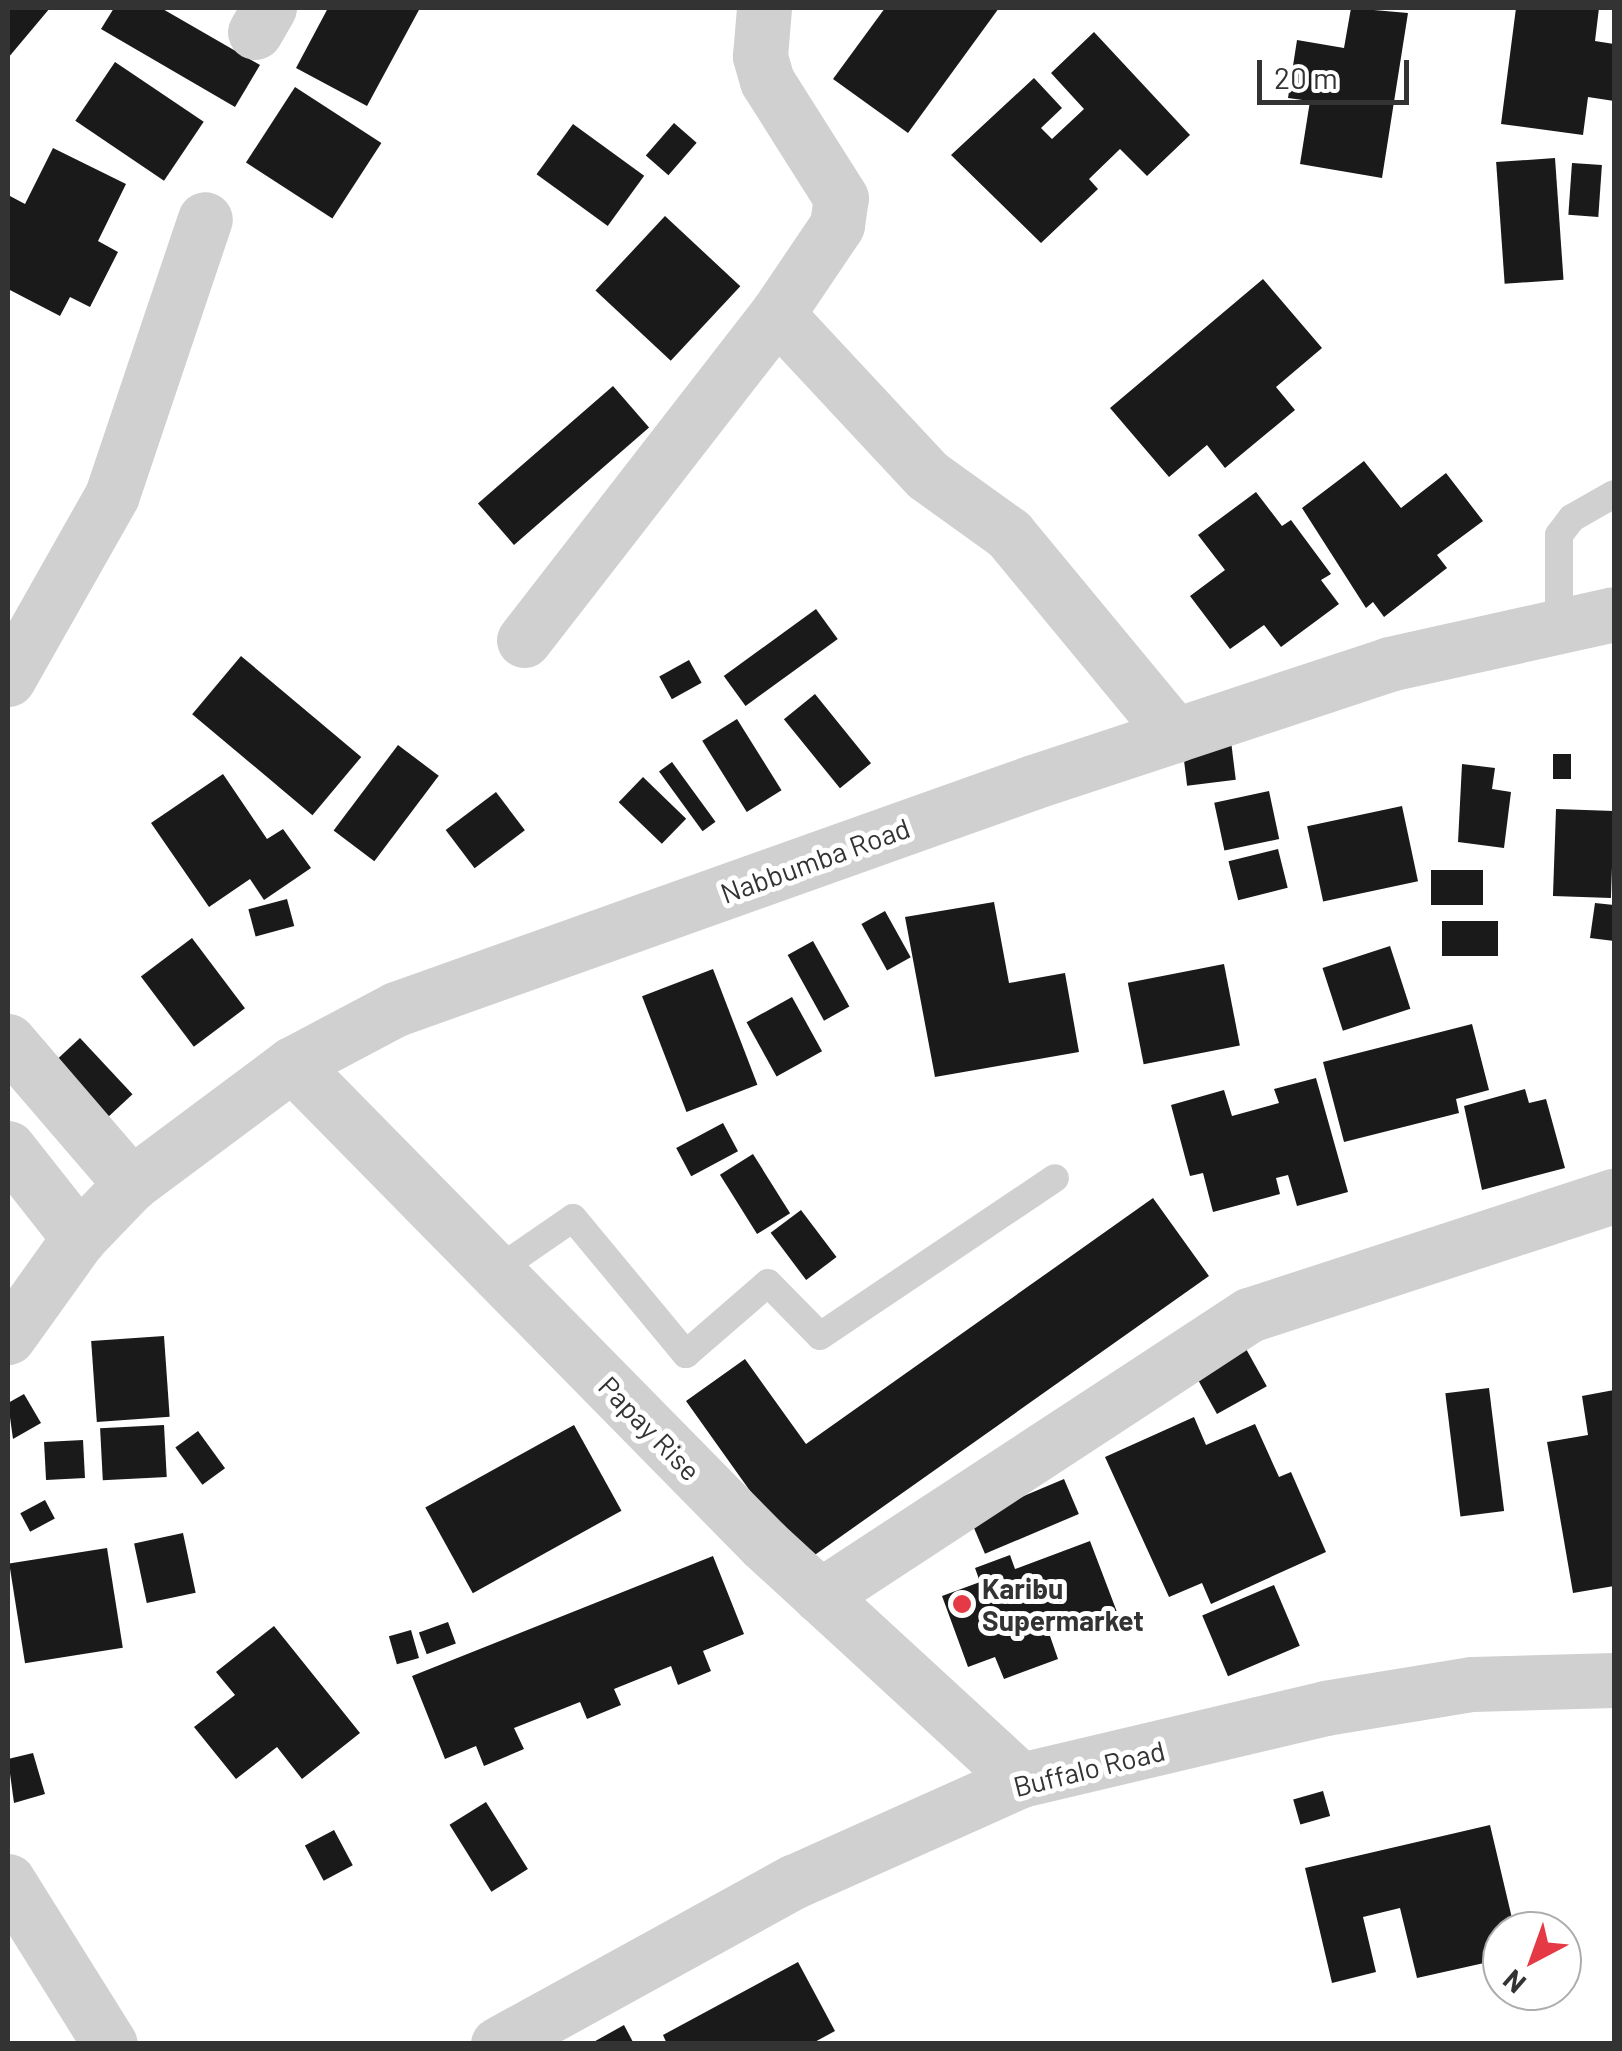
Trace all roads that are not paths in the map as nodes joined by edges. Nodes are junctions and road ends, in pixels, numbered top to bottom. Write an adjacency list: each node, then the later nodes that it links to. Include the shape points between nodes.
1 (764, 8): 3 (street, via 760,56 767,81 841,198 838,225)
2 (205, 219): 8 (street, via 112,494)
3 (777, 314): 7 (street); 9 (street, via 927,476 1009,534)
4 (1614, 494): 6 (lane, via 1572,518 1559,535)
5 (1614, 614): 6 (street, Nabbumba Road)
6 (1559, 626): 9 (street, Nabbumba Road, via 1390,664)
7 (524, 640)
8 (8, 679)
9 (1175, 736): 11 (street, Nabbumba Road, via 396,1010)
10 (8, 1041): 14 (street)
11 (292, 1064): 14 (street, Nabbumba Road); 17 (street, Papay Rise)
12 (8, 1148): 16 (street)
13 (1054, 1178): 17 (lane, via 820,1336 768,1282 686,1354 573,1218)
14 (130, 1184): 16 (street, Nabbumba Road)
15 (1614, 1196): 19 (street, via 1250,1316)
16 (79, 1238): 18 (street, Nabbumba Road)
17 (496, 1272): 19 (street, Papay Rise)
18 (8, 1337)
19 (820, 1596): 21 (street, Papay Rise)
20 (1614, 1680): 21 (street, Buffalo Road, via 1472,1684 1325,1708)
21 (1021, 1780): 24 (street, Buffalo Road, via 793,1882)
22 (8, 1881): 23 (street)
23 (110, 2044)
24 (498, 2044)

